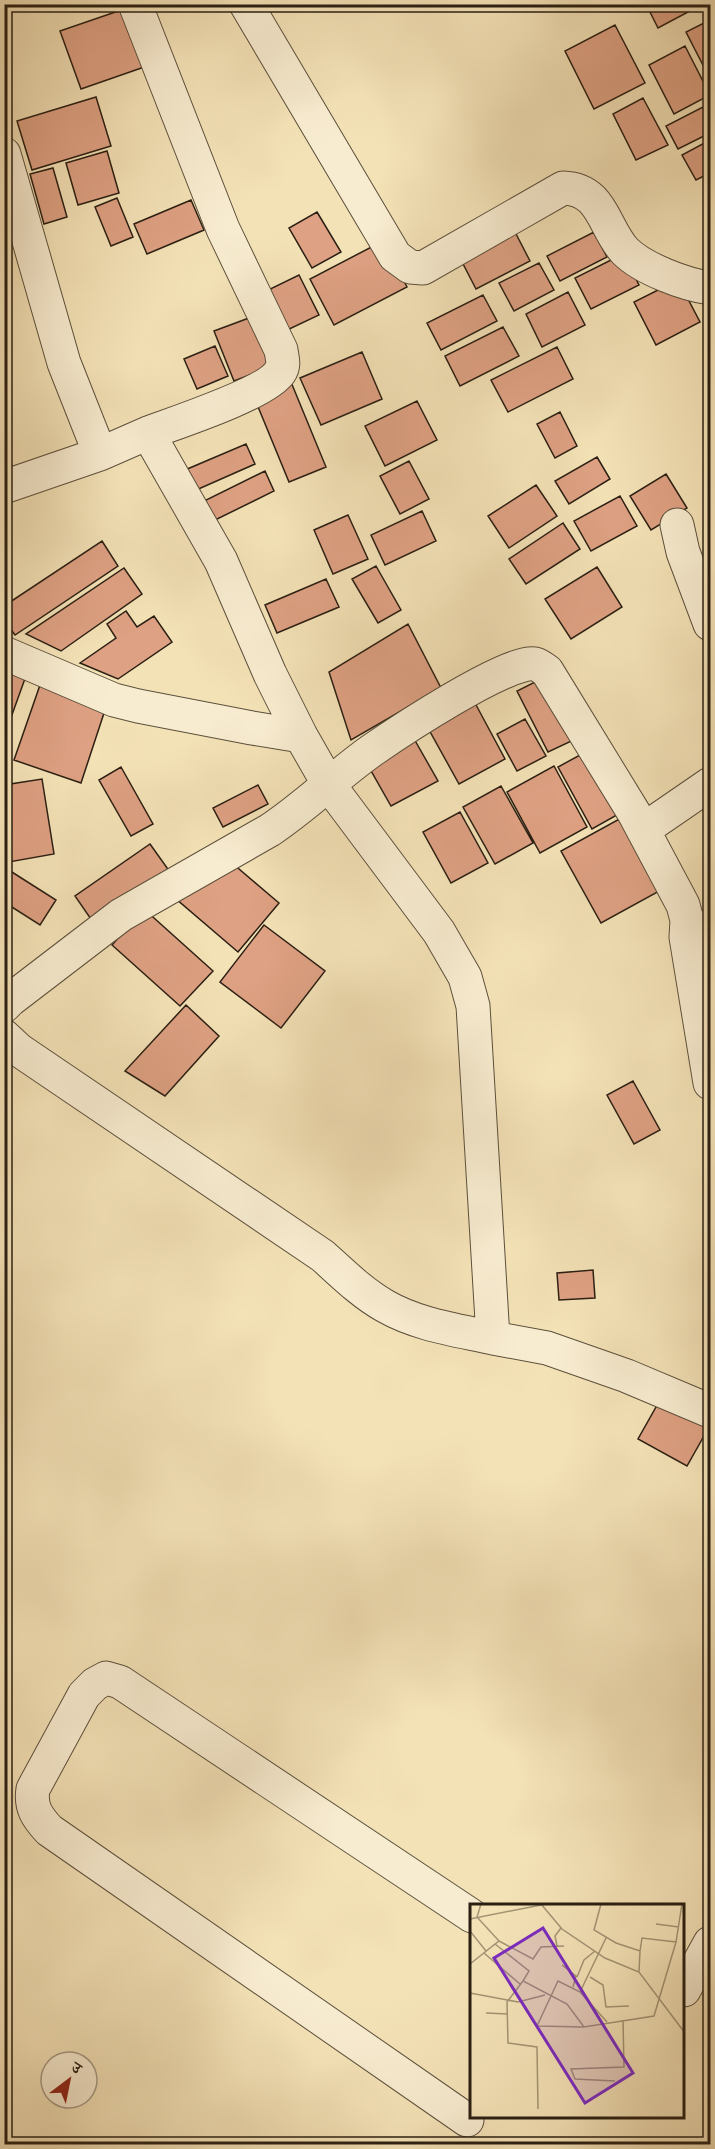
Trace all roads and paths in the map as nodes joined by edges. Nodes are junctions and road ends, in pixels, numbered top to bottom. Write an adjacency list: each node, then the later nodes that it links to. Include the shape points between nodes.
1 (135, 4): 5 (street, via 201,176 281,350 284,365 273,380 239,399)
2 (246, 4): 4 (street, via 395,256 405,264 423,268 563,188 574,188 590,196 624,249 639,263 696,286)
3 (4, 154): 6 (street, via 64,363)
4 (711, 288)
5 (148, 433): 6 (street); 11 (street, via 221,561)
6 (100, 454): 7 (street)
7 (4, 487)
8 (678, 525): 9 (street)
9 (711, 624)
10 (4, 653): 11 (street, via 122,702)
11 (301, 735): 13 (street)
12 (711, 784): 14 (street)
13 (329, 785): 14 (street, via 370,752 447,702 499,674 535,664 547,671); 16 (street, via 270,830 121,915); 19 (street, via 439,932 465,977 473,1006)
14 (643, 830): 15 (street, via 687,920)
15 (698, 931): 18 (street)
16 (4, 1006)
17 (4, 1036): 19 (street, via 29,1057 323,1256 386,1306 429,1324)
18 (711, 1083)
19 (493, 1338): 20 (street, via 547,1348)
20 (711, 1411)
21 (470, 1915): 24 (street, via 120,1682 106,1678 84,1695 33,1789 31,1802 37,1817 49,1830)
22 (711, 1943): 23 (street)
23 (685, 1988)
24 (465, 2126)

